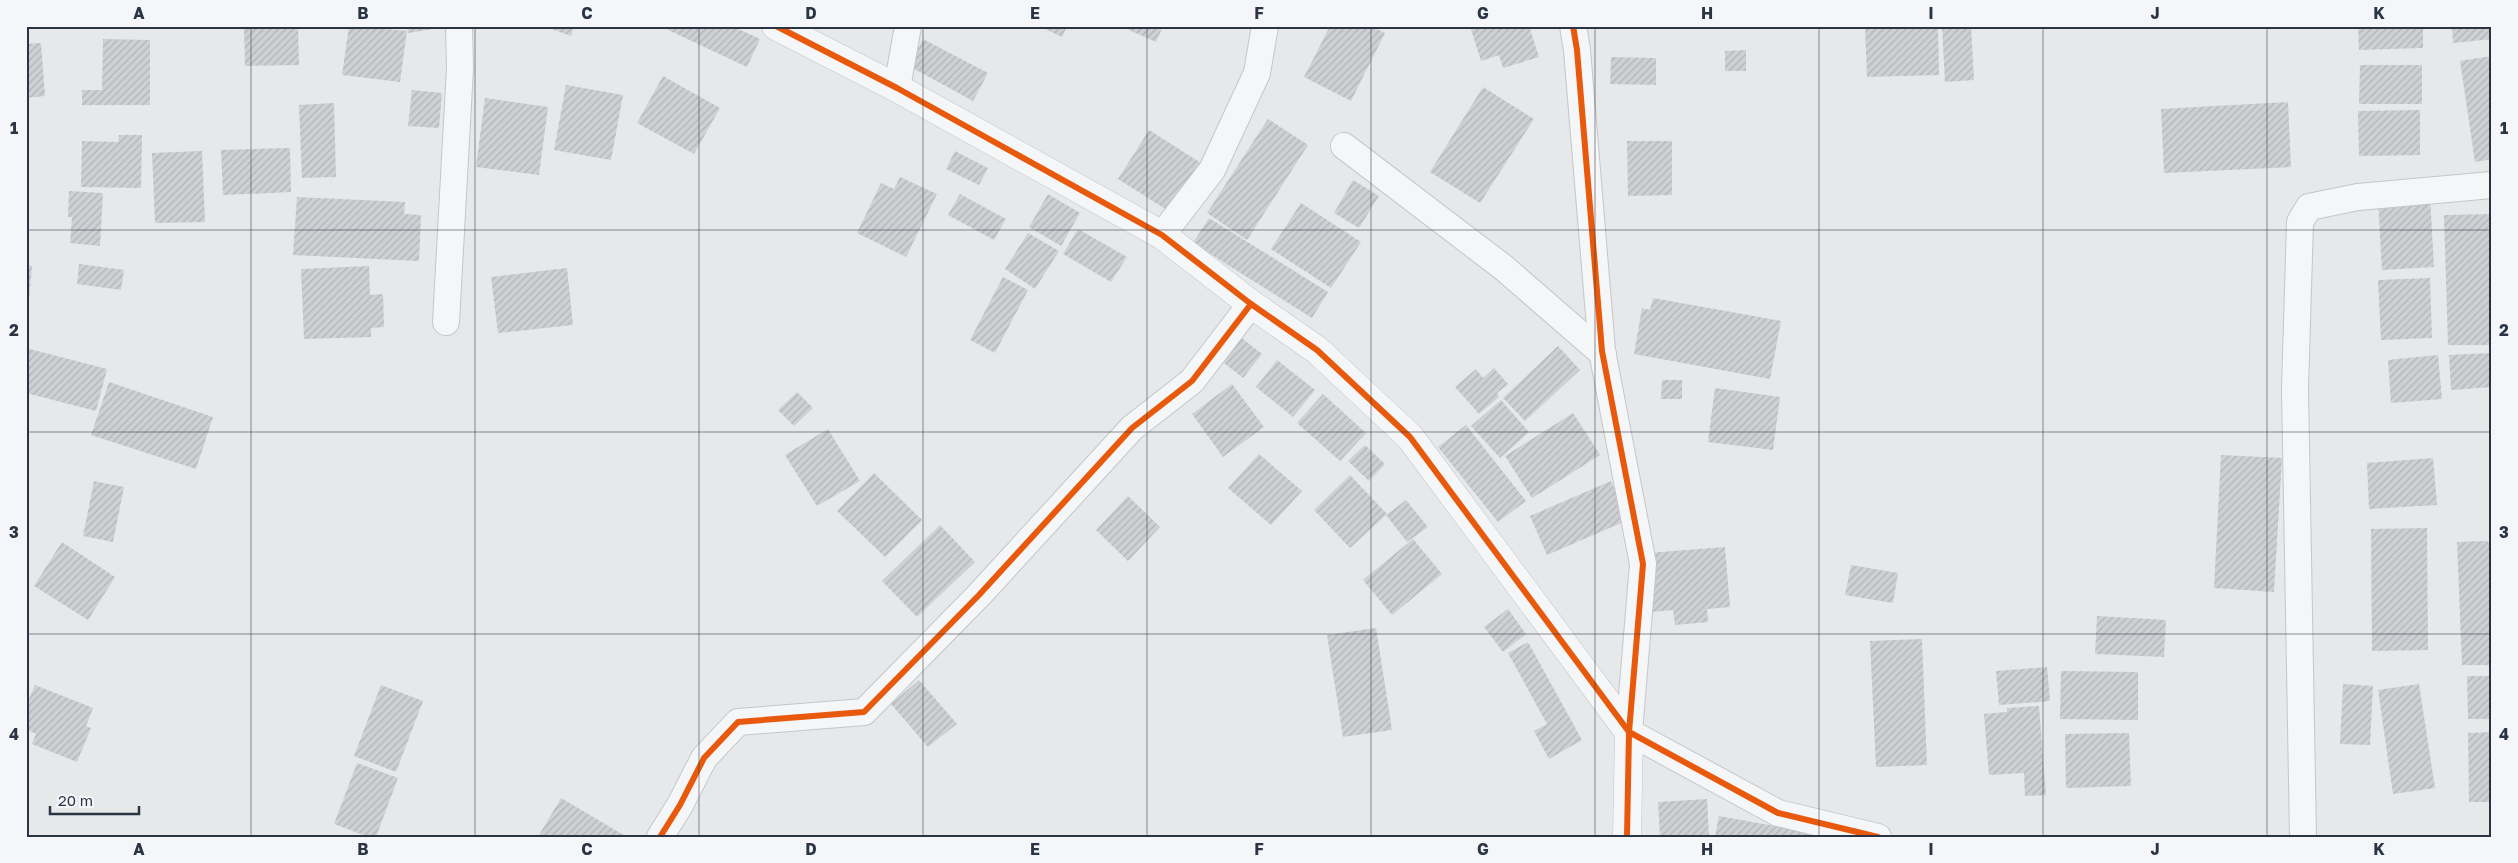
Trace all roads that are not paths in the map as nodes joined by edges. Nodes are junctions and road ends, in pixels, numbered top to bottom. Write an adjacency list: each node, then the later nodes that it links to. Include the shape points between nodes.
1 (459, 26): 11 (street, via 460,68)
2 (776, 26): 6 (street)
3 (908, 26): 6 (street)
4 (1265, 26): 9 (street, via 1257,73 1212,170)
5 (1573, 26): 12 (street)
6 (897, 88): 9 (street)
7 (1344, 146): 12 (street, via 1504,268)
8 (2492, 185): 17 (street, via 2348,199 2309,207 2300,222 2295,389)
9 (1162, 235): 10 (street)
10 (1251, 304): 13 (street, via 1317,350 1410,437); 14 (street, via 1192,381 1132,428 986,588 864,712 738,722 704,758)
11 (446, 322)
12 (1603, 354): 13 (street, via 1643,564)
13 (1629, 732): 15 (street); 16 (street, via 1778,812)
14 (660, 837)
15 (1628, 837)
16 (1878, 837)
17 (2303, 837)

